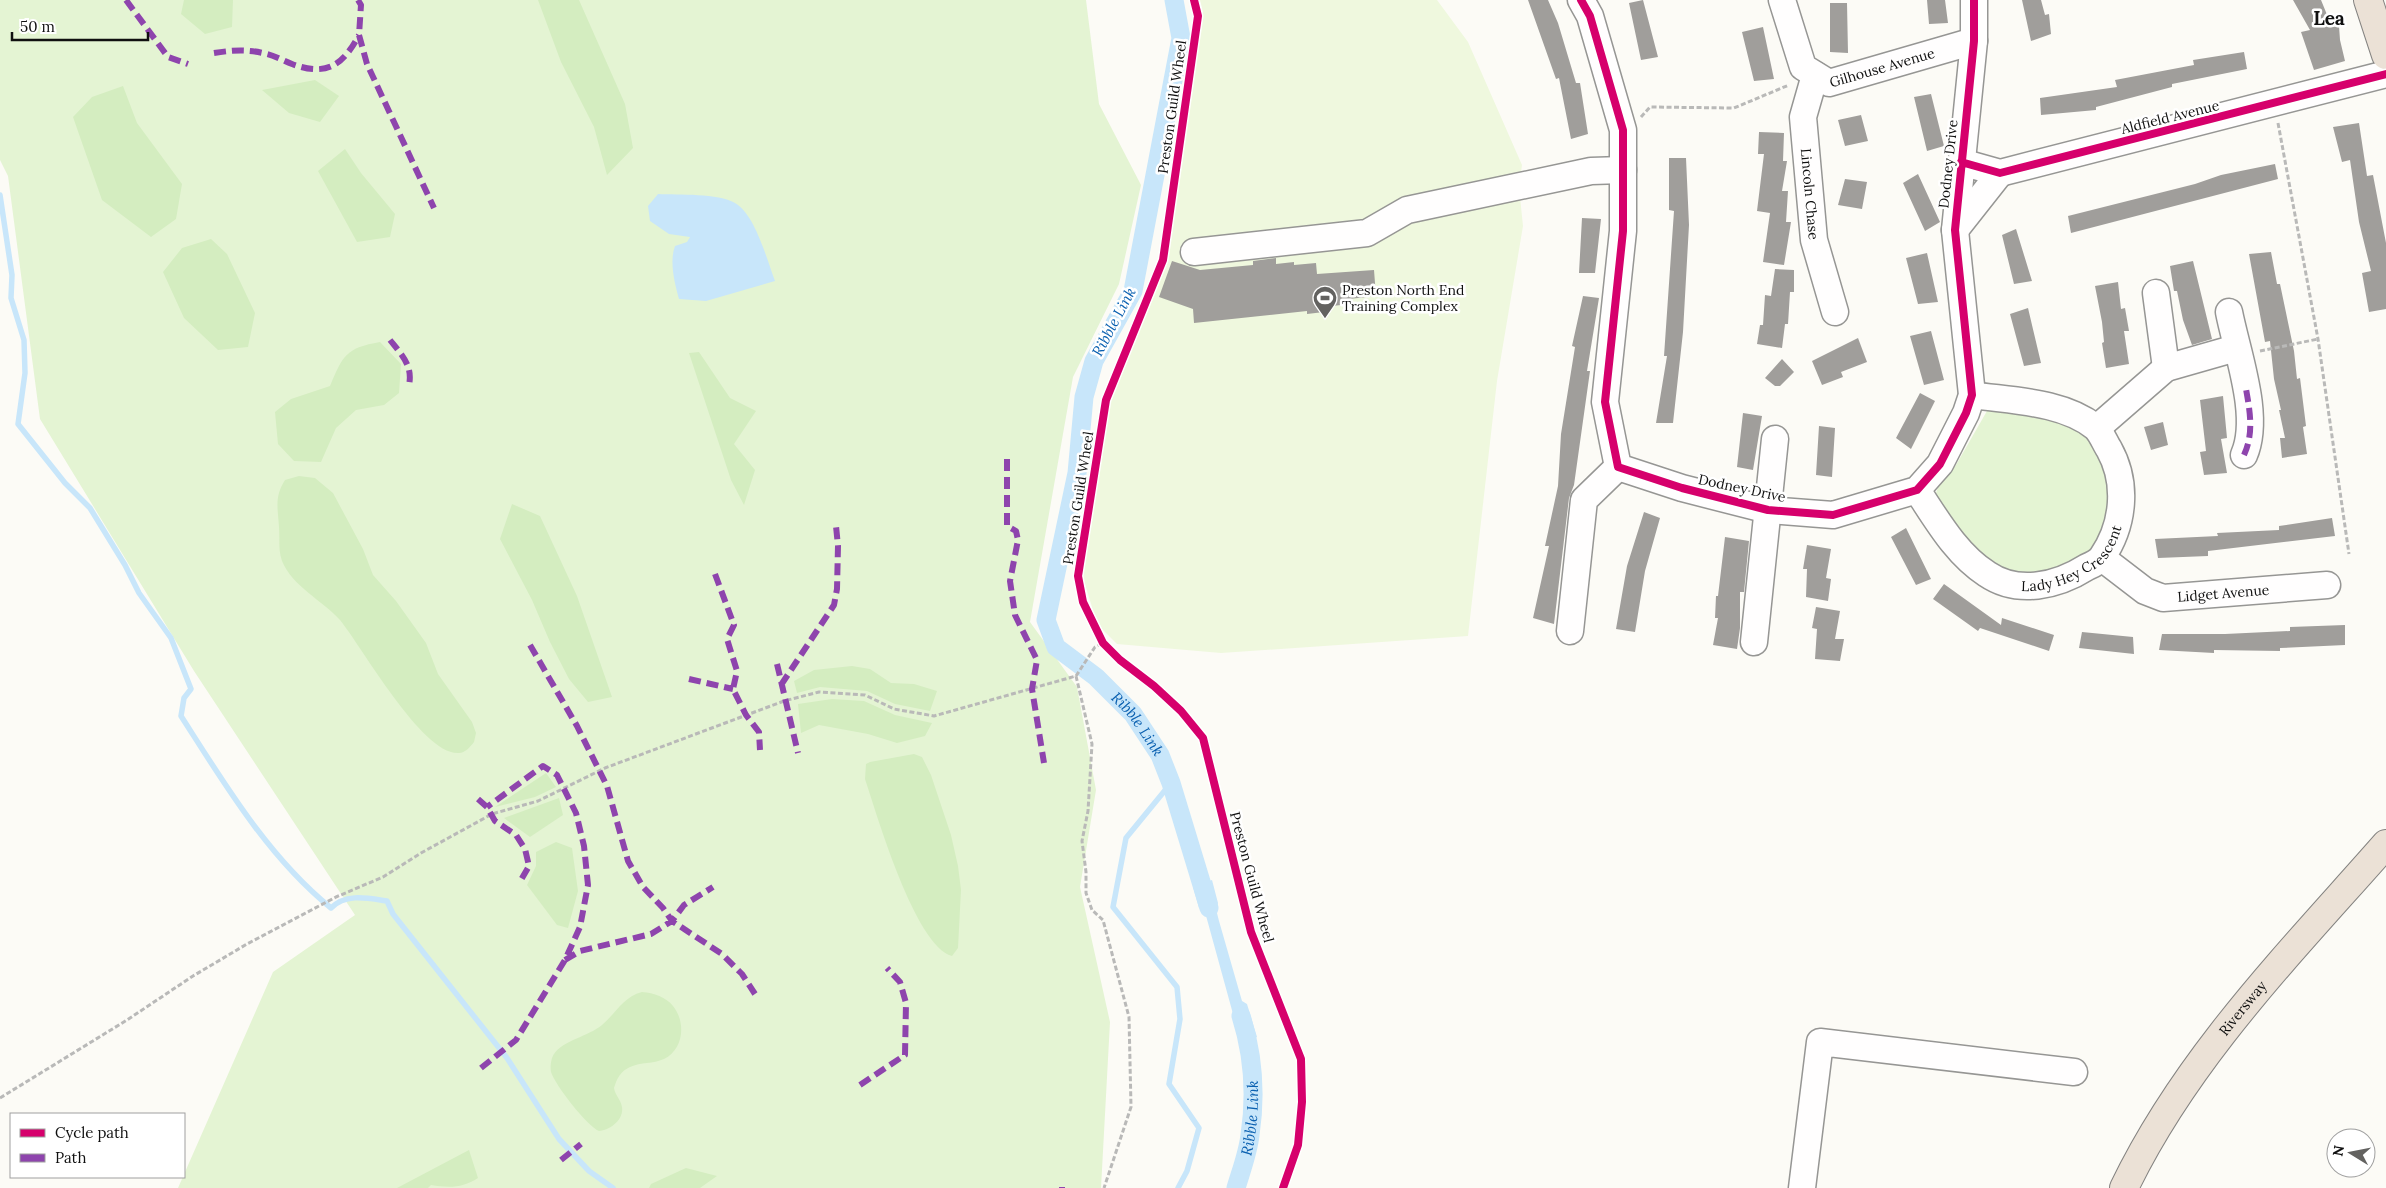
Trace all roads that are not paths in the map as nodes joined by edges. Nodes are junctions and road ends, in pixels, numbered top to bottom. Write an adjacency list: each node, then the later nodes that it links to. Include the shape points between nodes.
1 (1581, 0): 10 (street, via 1590,16 1623,137)
2 (1782, 0): 7 (street, Gilhouse Avenue, via 1803,67)
3 (1974, 0): 5 (street, Dodney Drive)
4 (2368, 0): 6 (highway)
5 (1974, 41): 7 (street, Gilhouse Avenue, via 1829,83); 9 (street, Dodney Drive)
6 (2386, 55)
7 (1815, 74): 15 (street, Lincoln Chase, via 1803,117 1814,240)
8 (2386, 74): 11 (street, Aldfield Avenue)
9 (1960, 162): 11 (street, Aldfield Avenue); 12 (street, Dodney Drive)
10 (1623, 170): 13 (street, via 1591,171 1407,210 1367,233); 23 (street, via 1623,231 1605,402)
11 (2000, 173): 12 (street)
12 (1955, 230): 19 (street, Dodney Drive)
13 (1194, 252)
14 (2156, 293): 18 (street)
15 (1834, 312)
16 (2229, 312): 17 (street)
17 (2236, 352): 18 (street); 22 (street, via 2251,422 2250,442)
18 (2166, 368): 20 (street)
19 (1972, 395): 20 (street, via 2066,411); 24 (street, Dodney Drive, via 1952,444 1940,464)
20 (2097, 428): 26 (street, Lady Hey Crescent, via 2117,463 2122,492 2122,510)
21 (1775, 440): 25 (street)
22 (2244, 455)
23 (1618, 467): 25 (street, Dodney Drive, via 1682,488); 28 (street, via 1584,500)
24 (1917, 490): 25 (street, Dodney Drive, via 1833,515); 26 (street, Lady Hey Crescent, via 1963,556 1988,575 2007,583 2035,587 2053,584)
25 (1768, 510): 29 (street)
26 (2102, 558): 27 (street, Lidget Avenue, via 2145,592 2163,598)
27 (2327, 585)
28 (1570, 631)
29 (1754, 642)
30 (2386, 844): 33 (highway, Riversway, via 2221,1033 2137,1160)
31 (2074, 1072): 32 (street, via 1820,1042)
32 (1802, 1188)
33 (2124, 1188)

